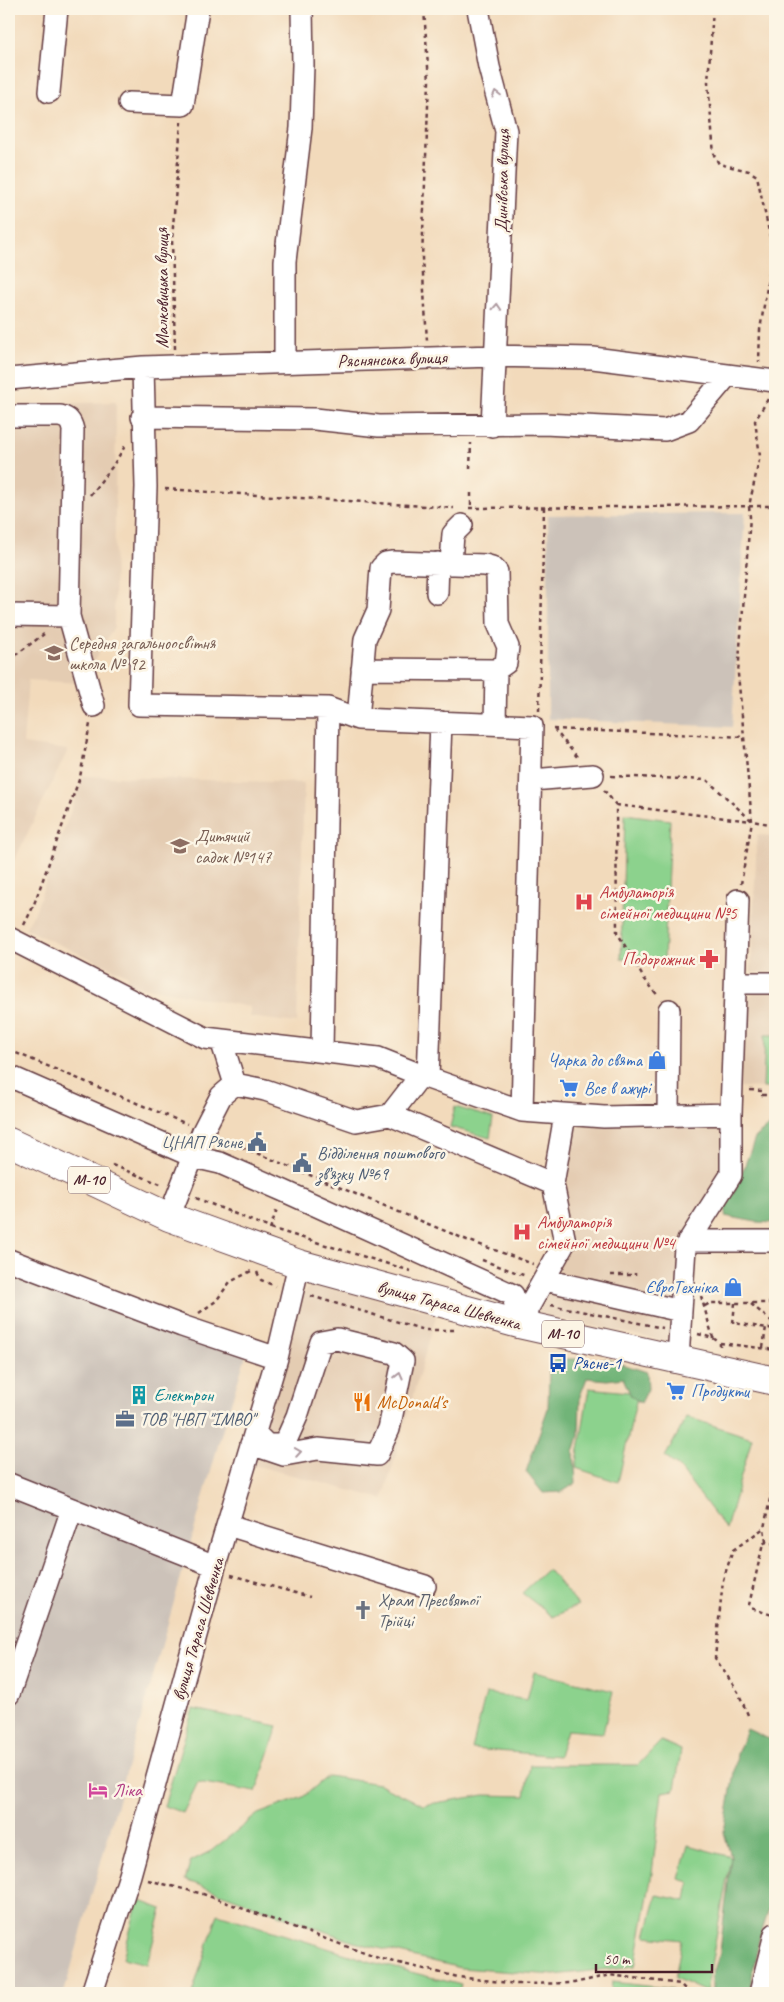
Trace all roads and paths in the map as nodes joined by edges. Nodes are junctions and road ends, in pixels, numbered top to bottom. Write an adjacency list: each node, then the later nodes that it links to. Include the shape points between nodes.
1 (58, 9): 7 (street)
2 (198, 9): 9 (street)
3 (302, 9): 12 (street, via 301,128 285,261)
4 (424, 9): 11 (path, via 429,81 422,258)
5 (478, 9): 10 (street, Динівська вулиця, one-way to 5, via 506,131)
6 (713, 9): 17 (path, via 708,82 714,155 719,164 749,171 756,176 773,250 760,330)
7 (49, 92)
8 (129, 103): 9 (street)
9 (183, 106): 14 (path, Малковицька вулиця, via 172,240)
10 (494, 356): 11 (street, Ряснянська вулиця); 15 (street, Ряснянська вулиця, via 593,358); 20 (street, Динівська вулиця)
11 (428, 358): 12 (street, Ряснянська вулиця)
12 (286, 362): 14 (street, Ряснянська вулиця)
13 (143, 367): 14 (street, Ряснянська вулиця); 16 (street, Ряснянська вулиця); 19 (street)
14 (175, 367)
15 (727, 376): 17 (street, Ряснянська вулиця); 20 (street, via 689,420 665,430 544,424)
16 (9, 379)
17 (768, 385): 24 (path, via 755,421 760,456)
18 (9, 416): 28 (street, via 60,416 72,423)
19 (142, 417): 20 (street, via 315,419 379,426); 22 (street); 28 (path, via 112,468)
20 (482, 426): 21 (path)
21 (470, 469)
22 (146, 487): 27 (path, via 445,508); 37 (street, via 139,705)
23 (471, 493): 27 (path)
24 (749, 506): 25 (path); 26 (path); 43 (path, via 738,674)
25 (775, 506)
26 (544, 507): 27 (path); 41 (path)
27 (467, 517): 29 (street, via 453,534)
28 (72, 518): 32 (street)
29 (444, 563): 30 (street); 34 (street, via 393,562 381,568 378,610 365,639); 35 (street, via 485,565 497,572 498,624 508,647 506,663)
30 (437, 593)
31 (9, 615): 32 (street)
32 (69, 616): 33 (path); 36 (street)
33 (9, 660)
34 (362, 669): 35 (street); 38 (street)
35 (496, 670): 40 (street)
36 (94, 706): 50 (path, via 80,776 33,907)
37 (328, 708): 38 (street); 56 (street)
38 (358, 719): 39 (street)
39 (441, 722): 40 (street); 58 (street)
40 (495, 724): 41 (street)
41 (536, 726): 42 (path); 45 (street)
42 (554, 729): 43 (path); 44 (path)
43 (744, 737): 47 (path)
44 (592, 775): 45 (street); 46 (path); 47 (path, via 708,780)
45 (532, 780): 62 (street)
46 (616, 804): 47 (path); 53 (path, via 617,932 643,977)
47 (752, 821): 48 (path); 49 (path)
48 (775, 825)
49 (738, 900): 51 (street)
50 (12, 940): 54 (street, via 205,1038)
51 (736, 983): 52 (street); 64 (street)
52 (775, 983)
53 (669, 1010): 63 (street)
54 (221, 1040): 56 (street); 59 (street)
55 (9, 1050): 67 (path)
56 (322, 1052): 58 (street, via 378,1058)
57 (9, 1076): 70 (street)
58 (425, 1077): 62 (street); 65 (street)
59 (235, 1084): 65 (street, via 265,1090 356,1121); 70 (street, via 221,1096)
60 (746, 1090): 61 (path, via 762,1090 762,1095)
61 (775, 1096)
62 (522, 1111): 66 (street)
63 (668, 1114): 64 (street); 66 (street)
64 (731, 1114): 75 (street, via 731,1175)
65 (390, 1115): 72 (street)
66 (565, 1115): 72 (street)
67 (194, 1127)
68 (214, 1135): 79 (path)
69 (9, 1142): 74 (main road, вулиця Тараса Шевченка / М-10)
70 (194, 1156): 73 (street); 90 (street, via 220,1163 513,1295)
71 (108, 1163): 73 (path)
72 (553, 1184): 82 (street, via 565,1242)
73 (179, 1192): 74 (street); 80 (path, via 270,1228)
74 (169, 1217): 78 (main road, вулиця Тараса Шевченка / М-10)
75 (688, 1241): 76 (street); 89 (street, via 685,1246)
76 (775, 1241)
77 (9, 1260): 92 (street)
78 (299, 1264): 90 (main road, вулиця Тараса Шевченка / М-10); 102 (street, вулиця Тараса Шевченка)
79 (530, 1264)
80 (412, 1271)
81 (635, 1275): 83 (path)
82 (545, 1280): 89 (street); 90 (street)
83 (635, 1280)
84 (276, 1286): 92 (path, via 261,1280 257,1268 230,1282 216,1301)
85 (311, 1296): 96 (path)
86 (735, 1303): 87 (path); 89 (path, via 710,1303); 93 (path, via 733,1322)
87 (750, 1303): 88 (path); 91 (path)
88 (775, 1303)
89 (688, 1310): 103 (street)
90 (525, 1313): 94 (path); 103 (main road, вулиця Тараса Шевченка / М-10)
91 (775, 1324)
92 (182, 1326): 102 (street)
93 (766, 1327): 95 (path); 99 (path)
94 (665, 1328)
95 (775, 1329)
96 (425, 1330)
97 (697, 1333): 98 (path)
98 (720, 1343): 99 (path); 101 (path)
99 (763, 1348): 100 (path)
100 (775, 1350)
101 (720, 1351)
102 (277, 1358): 105 (street, вулиця Тараса Шевченка)
103 (678, 1359): 104 (main road, вулиця Тараса Шевченка / М-10)
104 (775, 1381)
105 (253, 1439): 105 (street, one-way to 105, via 284,1455 318,1449 377,1455 389,1429 403,1361 394,1353 337,1339 321,1342 284,1445 267,1445); 109 (street, вулиця Тараса Шевченка)
106 (775, 1475): 110 (path)
107 (9, 1484): 108 (street)
108 (72, 1509): 113 (street); 117 (street)
109 (228, 1524): 113 (street, вулиця Тараса Шевченка); 114 (street)
110 (764, 1528): 111 (path); 118 (path, via 733,1550 720,1598 714,1658 738,1692)
111 (766, 1542): 112 (path); 116 (path, via 749,1605)
112 (775, 1544)
113 (220, 1570): 115 (path); 119 (street, вулиця Тараса Шевченка)
114 (425, 1586)
115 (310, 1597)
116 (775, 1616)
117 (9, 1694)
118 (748, 1715)
119 (130, 1875): 121 (street, вулиця Тараса Шевченка); 122 (path, via 203,1894 378,1958 458,1977 517,1984 574,1982 610,1975 680,1984)
120 (775, 1934): 123 (street)
121 (92, 1993)
122 (690, 1993)
123 (760, 1993)

